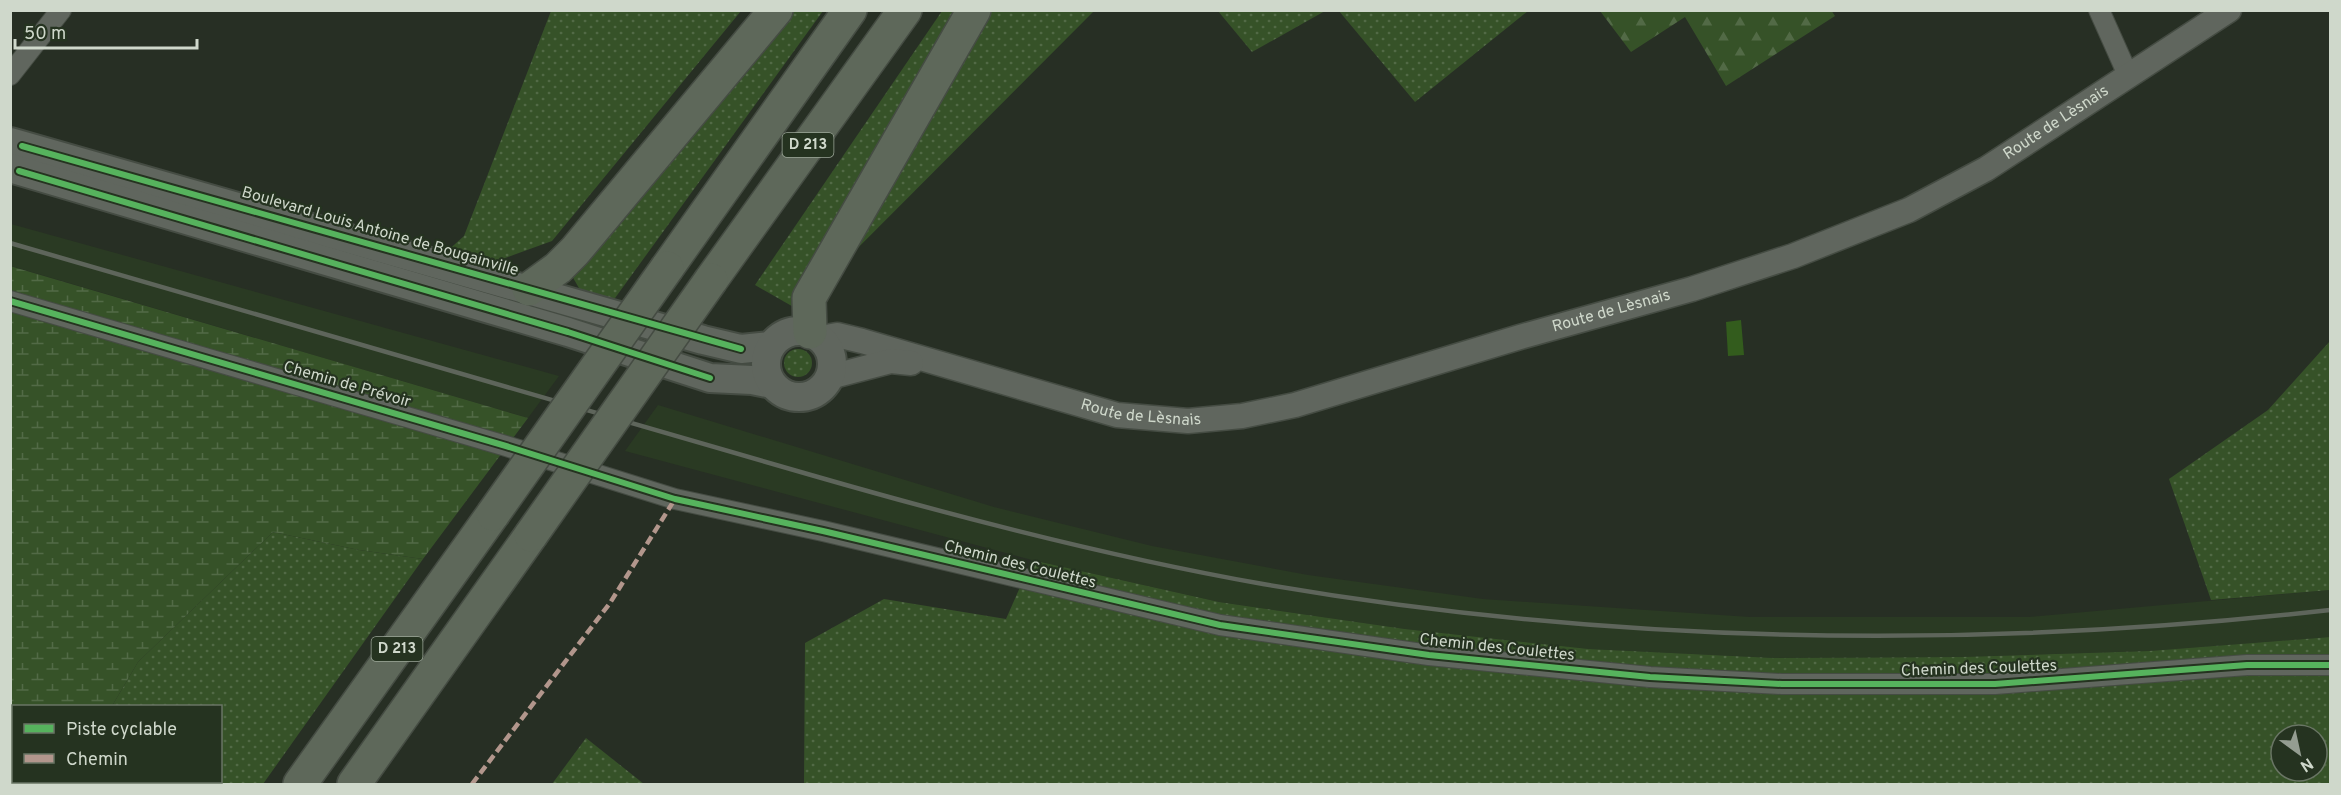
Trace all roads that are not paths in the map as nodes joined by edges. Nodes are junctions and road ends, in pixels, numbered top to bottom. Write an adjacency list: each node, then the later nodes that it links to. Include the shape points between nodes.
1 (61, 10): 8 (street)
2 (776, 10): 12 (highway, via 575,251)
3 (849, 10): 21 (highway, D 213, bridge)
4 (905, 10): 22 (highway, D 213, bridge)
5 (974, 10): 14 (highway, via 809,298)
6 (2099, 10): 9 (street)
7 (2229, 10): 9 (street, Route de Lèsnais)
8 (10, 75)
9 (2128, 75): 16 (street, Route de Lèsnais, via 1986,169 1909,210 1793,256 1295,405 1242,416 1188,421 1117,415)
10 (10, 142): 12 (main road, Boulevard Louis Antoine de Bougainville)
11 (10, 168): 18 (main road, via 568,332 710,378)
12 (529, 289): 15 (main road, Boulevard Louis Antoine de Bougainville, via 741,349)
13 (10, 301): 19 (street, Chemin de Prévoir, via 506,446)
14 (815, 335): 15 (main road, via 788,332); 16 (street, Route de Lèsnais, via 845,337); 17 (main road, via 832,357)
15 (770, 345): 18 (main road, via 765,365)
16 (941, 365): 17 (street, Route de Lèsnais, via 891,361)
17 (830, 377): 18 (main road, via 817,392 798,397 788,396)
18 (772, 384)
19 (675, 500): 20 (street, Chemin des Coulettes, via 1220,625 1429,655 1614,674 1782,684 1962,685 2247,665)
20 (2331, 665)
21 (300, 784)
22 (354, 784)

